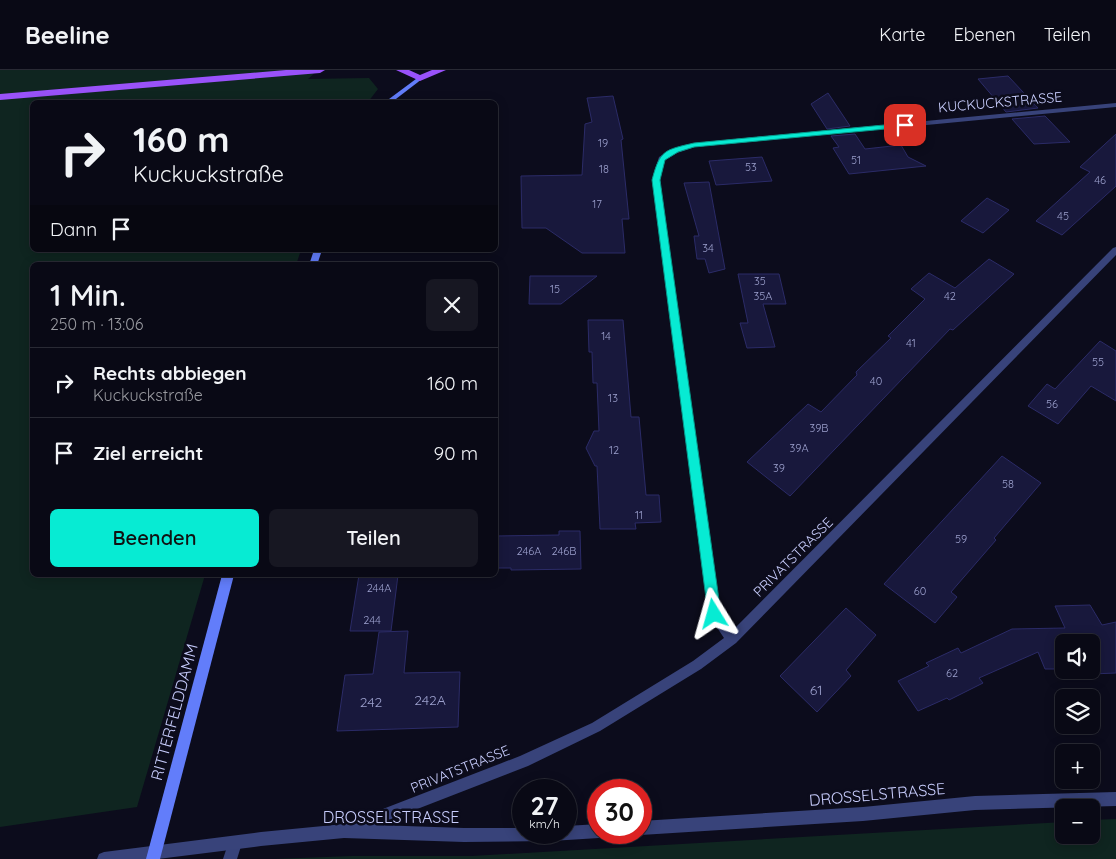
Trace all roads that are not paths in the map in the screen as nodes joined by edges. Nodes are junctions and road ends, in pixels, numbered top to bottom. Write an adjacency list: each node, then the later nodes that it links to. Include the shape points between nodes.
1 (320, 70): 5 (main road)
2 (401, 70): 4 (main road)
3 (441, 70): 4 (main road)
4 (420, 78): 6 (main road)
5 (0, 97)
6 (391, 100)
7 (1116, 105): 10 (street, KUCKUCKSTRASSE, via 694,145 662,159 656,180 714,614)
8 (1116, 250): 10 (street, PRIVATSTRASSE)
9 (227, 577): 16 (main road, RITTERFELDDAMM)
10 (732, 639): 13 (street, PRIVATSTRASSE, via 697,665 596,727 523,761)
11 (1116, 799): 12 (street, DROSSELSTRASSE, via 975,803 863,814)
12 (652, 827)
13 (344, 831): 14 (street, DROSSELSTRASSE, via 464,835); 15 (street, DROSSELSTRASSE)
14 (587, 831)
15 (235, 843): 16 (street, DROSSELSTRASSE); 18 (street)
16 (154, 856): 17 (street, DROSSELSTRASSE)
17 (104, 859)
18 (230, 859)

